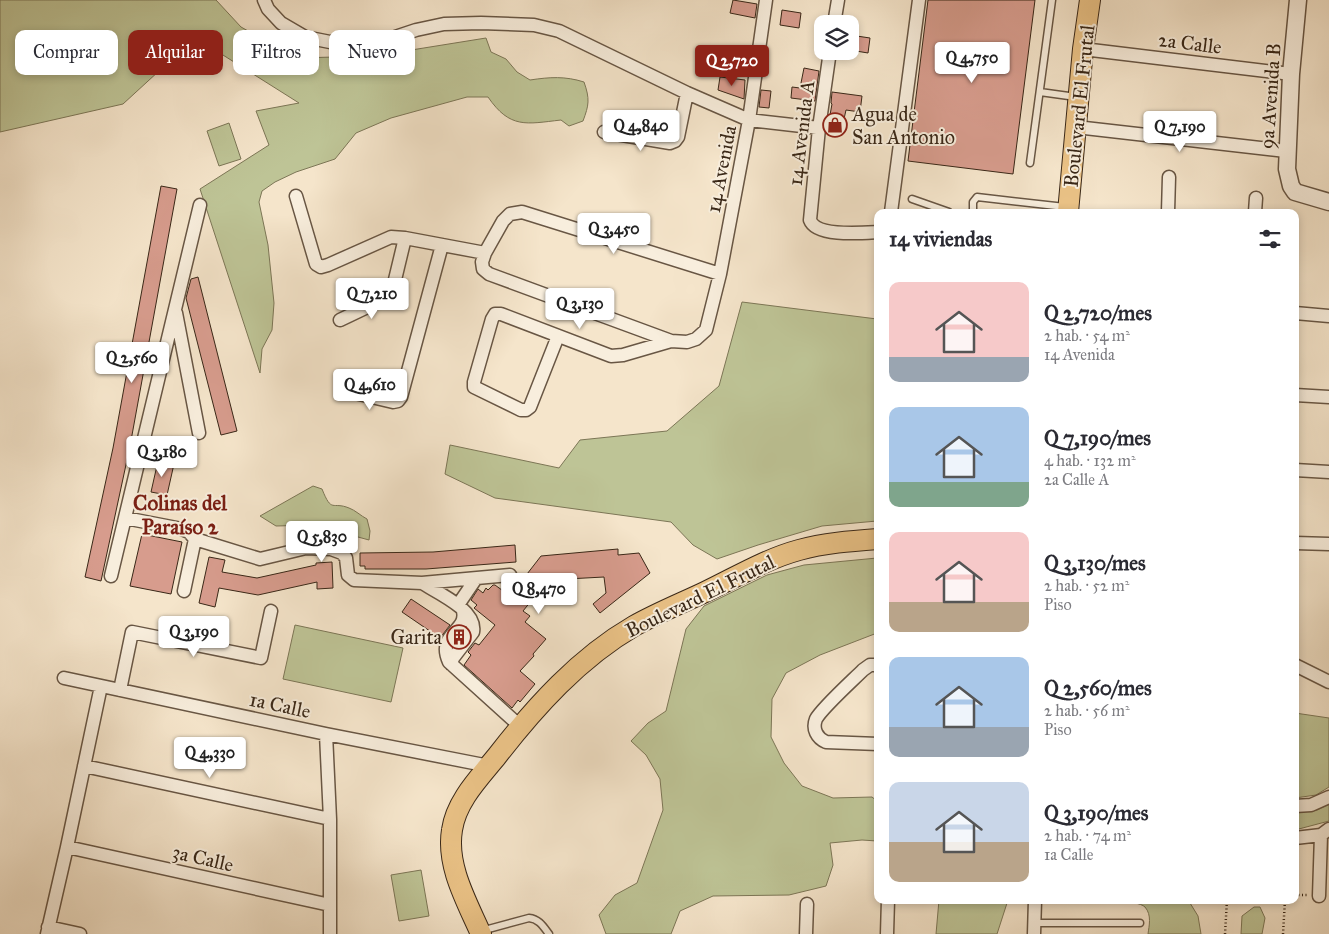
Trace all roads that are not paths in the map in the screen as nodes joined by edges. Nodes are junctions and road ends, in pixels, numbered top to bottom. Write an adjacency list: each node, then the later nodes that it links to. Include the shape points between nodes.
1 (766, 0): 15 (street, 14 Avenida)
2 (838, 0): 8 (street)
3 (918, 0): 27 (street)
4 (1052, 0): 12 (lane)
5 (1090, 0): 9 (main road, Boulevard El Frutal)
6 (1298, 0): 11 (street, 9a Avenida B)
7 (266, 5): 13 (street, via 280,23 305,37 330,42 386,40 444,24 534,25 559,31)
8 (836, 15)
9 (1084, 49): 11 (street, 2a Calle); 14 (main road, Boulevard El Frutal)
10 (829, 60): 17 (street, 14 Avenida A)
11 (1291, 74): 19 (street, 9a Avenida B)
12 (1040, 92): 14 (lane); 20 (lane)
13 (686, 93): 15 (street); 18 (street, via 675,141 670,143)
14 (1079, 97): 16 (main road, Boulevard El Frutal)
15 (749, 120): 17 (street); 38 (street, 14 Avenida)
16 (1076, 127): 19 (street); 31 (main road, Boulevard El Frutal)
17 (819, 128): 34 (street, 14 Avenida A, via 812,225 818,229 849,233)
18 (604, 132)
19 (1286, 151): 25 (street, 9a Avenida B, via 1288,179 1296,192)
20 (1030, 163)
21 (1169, 177): 32 (street)
22 (296, 196): 35 (street, via 316,264 321,267 391,237)
23 (1256, 198): 33 (street)
24 (912, 199): 28 (lane)
25 (1329, 202)
26 (200, 205): 39 (street)
27 (891, 209)
28 (940, 209)
29 (973, 209): 30 (lane, via 977,197)
30 (1061, 209)
31 (1068, 209)
32 (1168, 209)
33 (1255, 209)
34 (874, 232)
35 (405, 238): 36 (street); 42 (street, via 390,295)
36 (442, 245): 37 (street); 45 (street, via 401,397 393,402)
37 (485, 253): 38 (street, via 503,221 510,214 522,212); 44 (street, via 483,269 489,274)
38 (720, 274): 44 (street, 14 Avenida, via 706,330 687,342)
39 (175, 308): 48 (street); 51 (street)
40 (1299, 313): 41 (street)
41 (1329, 316)
42 (340, 320)
43 (558, 336): 43 (street, via 495,314 474,387 526,410); 44 (street, via 611,356 623,356)
44 (671, 341)
45 (342, 390)
46 (1299, 395): 47 (street)
47 (1329, 397)
48 (199, 433)
49 (1299, 470): 50 (street)
50 (1329, 472)
51 (125, 518): 53 (street, via 182,529); 56 (street)
52 (874, 538): 69 (main road, Boulevard El Frutal, via 818,545 792,552 634,626 569,676)
53 (195, 540): 59 (street, via 260,559 306,548 331,549 346,558 348,575 354,580); 60 (street)
54 (1299, 543): 55 (street)
55 (1329, 544)
56 (111, 576)
57 (510, 576): 58 (street)
58 (475, 580): 59 (street); 61 (street)
59 (422, 583): 61 (street)
60 (184, 591)
61 (460, 608): 69 (street, via 473,622 474,632 450,664)
62 (271, 611): 68 (street, via 262,658 132,632)
63 (874, 665): 71 (street, via 863,670 815,722 817,734 830,744)
64 (1299, 667): 66 (street)
65 (64, 678): 67 (street, 1a Calle)
66 (1329, 682)
67 (101, 686): 68 (street, 1a Calle); 72 (street)
68 (120, 690): 70 (street, 1a Calle)
69 (521, 727): 73 (main road, Boulevard El Frutal)
70 (326, 734): 73 (street, 1a Calle); 76 (street)
71 (874, 744)
72 (84, 766): 76 (street); 79 (street)
73 (489, 766): 88 (main road, Boulevard El Frutal, via 457,813 451,838 458,881)
74 (1329, 797): 75 (street, via 1311,805)
75 (1299, 806)
76 (330, 819): 84 (street)
77 (1325, 832): 78 (street); 80 (street)
78 (1299, 837)
79 (67, 847): 84 (street, 3a Calle); 87 (street)
80 (1319, 896)
81 (807, 904): 92 (street)
82 (888, 904): 93 (street)
83 (1035, 904): 86 (street)
84 (330, 905): 90 (street)
85 (1140, 923): 86 (lane)
86 (1034, 929)
87 (48, 931): 89 (street)
88 (481, 933): 91 (lane, via 529,918 542,924)
89 (80, 934)
90 (330, 934)
91 (549, 934)
92 (806, 934)
93 (887, 934)

